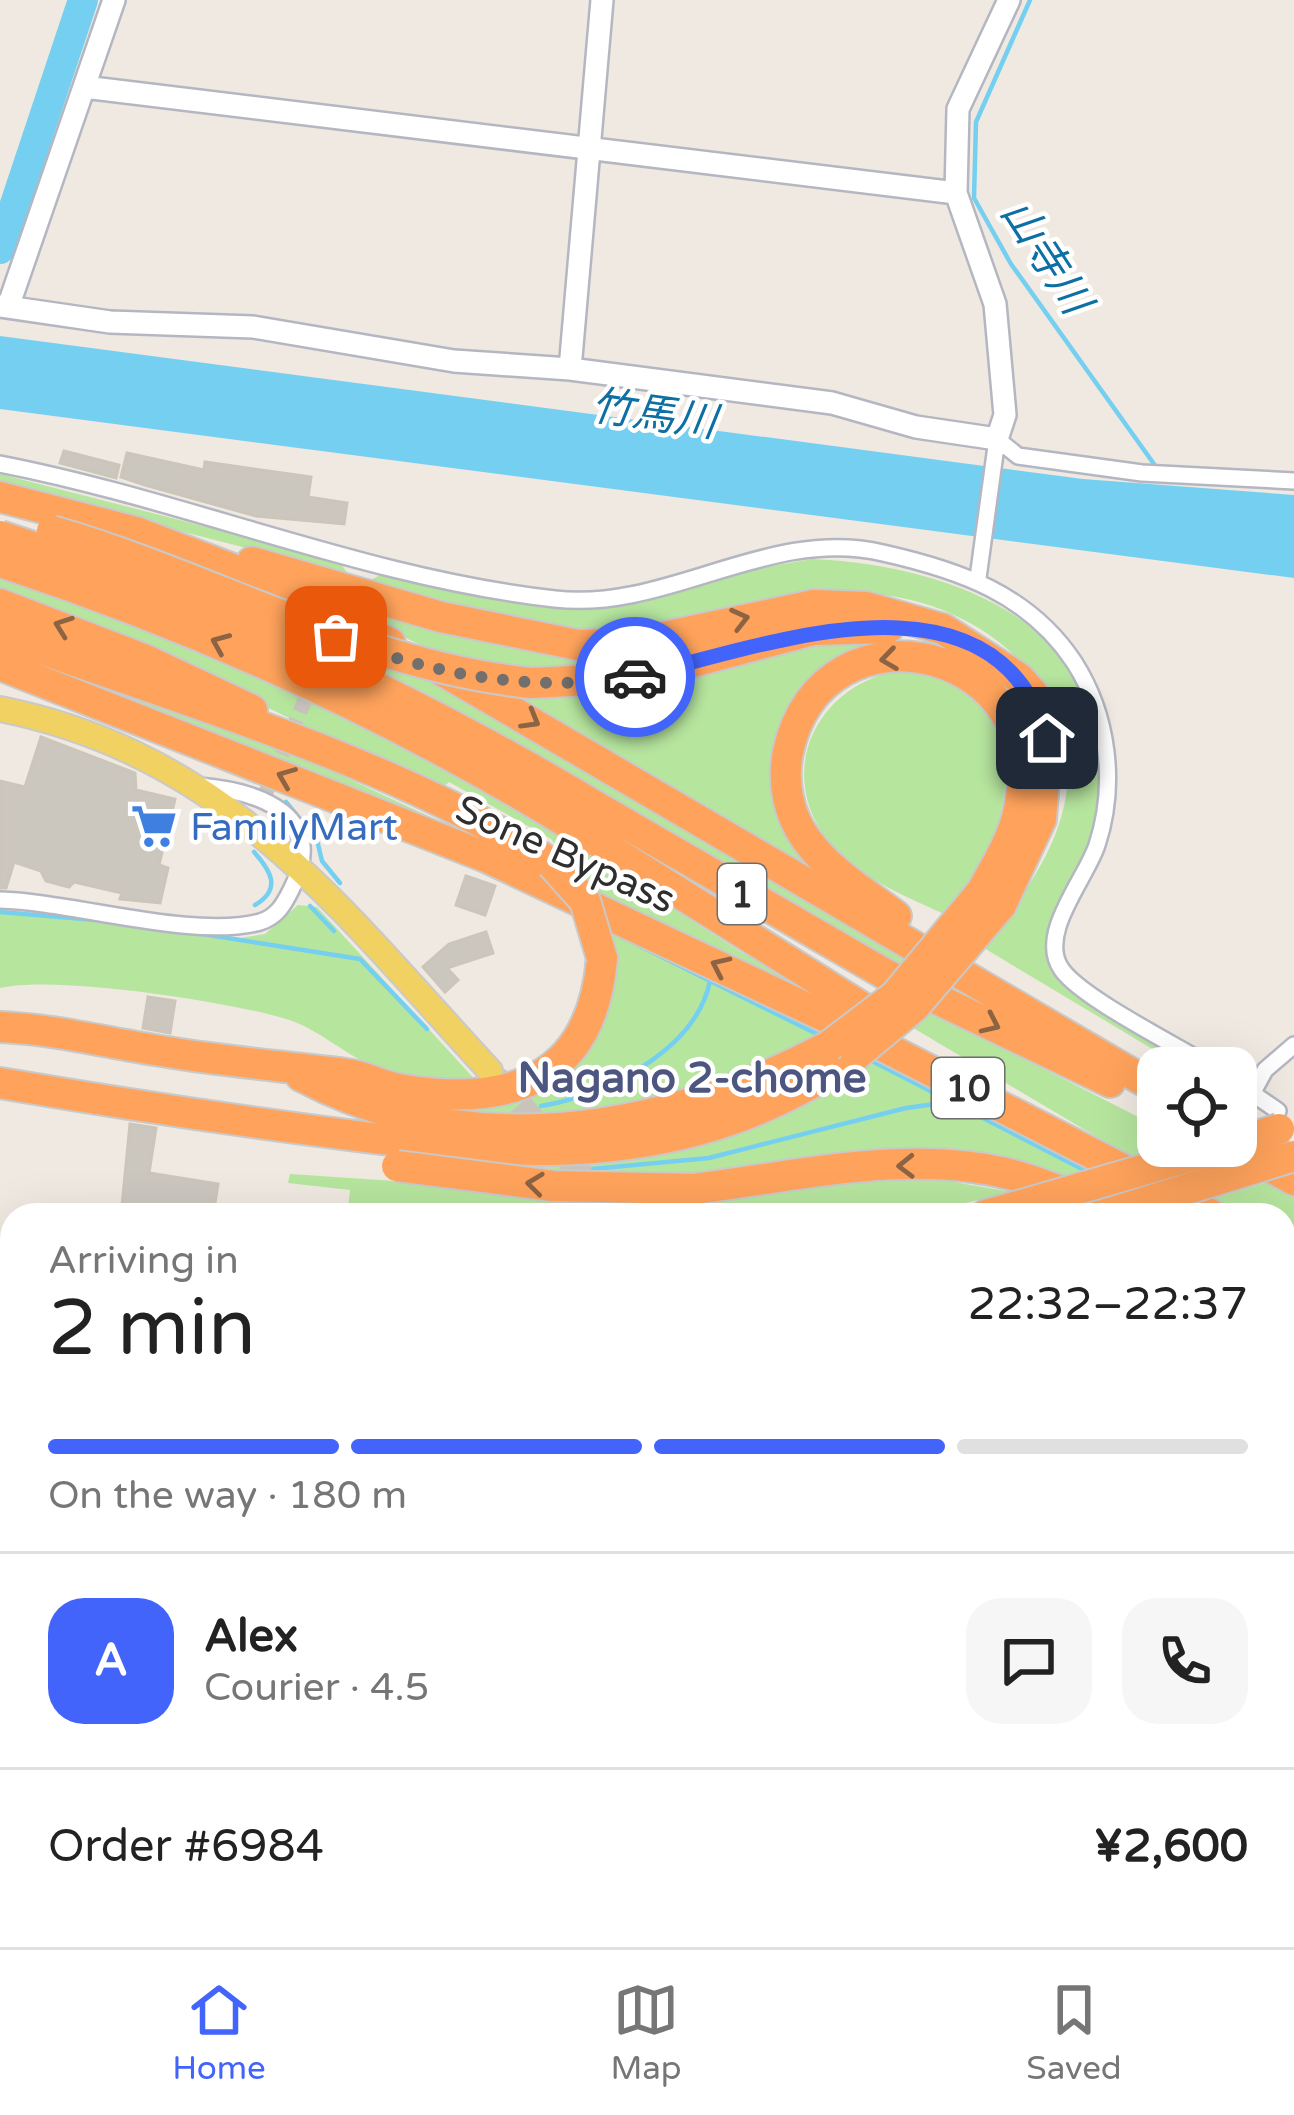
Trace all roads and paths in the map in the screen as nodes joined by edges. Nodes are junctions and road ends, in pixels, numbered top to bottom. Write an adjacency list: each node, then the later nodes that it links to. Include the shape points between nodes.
1 (114, 0): 4 (street)
2 (602, 0): 5 (street)
3 (1010, 0): 6 (street, via 958,109)
4 (85, 87): 5 (street); 7 (street)
5 (588, 147): 6 (street); 8 (street)
6 (956, 193): 9 (street, via 995,304 1005,415)
7 (4, 307): 8 (street, via 110,322 253,327 454,361)
8 (569, 369): 9 (street, via 832,403)
9 (996, 449): 11 (street, via 1142,473); 17 (street)
10 (0, 464): 17 (street, via 361,567 598,602 735,561 812,550 879,551)
11 (1294, 482)
12 (0, 497): 14 (highway, 10)
13 (0, 517): 20 (highway, bridge, via 139,559 430,669 531,683 633,678 813,630 897,628)
14 (136, 532): 20 (highway, one-way to 20, via 441,617 578,645 631,644 814,605 914,617); 35 (highway, 10, one-way to 35, via 230,568 491,697)
15 (0, 536): 24 (highway, 1, bridge, via 312,654 454,724)
16 (0, 562): 24 (highway, 1, one-way to 16, bridge, via 302,678)
17 (978, 578): 30 (street, via 1043,622 1073,662 1103,730 1105,809 1056,934 1056,959 1088,991)
18 (0, 604): 23 (highway, one-way to 18, via 213,690)
19 (0, 634): 23 (highway)
20 (964, 642): 26 (highway, via 1033,694 1047,738 1040,819)
21 (0, 664): 45 (highway, Sone Bypass / 10, one-way to 21, via 486,857)
22 (0, 709): 25 (main road, via 116,747 196,786)
23 (357, 767): 32 (highway, bridge, via 552,864 585,901 602,958 598,994 579,1044 526,1085 448,1094)
24 (593, 821): 38 (highway, 1, one-way to 38); 45 (highway, 1)
25 (302, 868): 27 (street, via 280,911 260,922 192,923); 33 (main road)
26 (991, 898): 31 (highway, bridge); 34 (highway, one-way to 34, via 1022,787 1006,716 985,686 951,663 886,657 831,681 792,737 785,768 802,834 825,863 914,929)
27 (0, 900)
28 (6, 1029): 32 (highway)
29 (1294, 1045): 37 (street)
30 (1180, 1047)
31 (842, 1051): 32 (highway, via 673,1112 586,1129 519,1131 387,1114); 42 (highway, via 734,1121 592,1151 446,1148)
32 (290, 1070)
33 (490, 1071)
34 (1137, 1071)
35 (1137, 1074)
36 (0, 1083): 40 (highway)
37 (1257, 1085)
38 (1137, 1096)
39 (0, 1100): 40 (highway)
40 (108, 1101): 42 (highway)
41 (1257, 1105): 43 (street)
42 (208, 1117): 49 (highway, one-way to 42, bridge, via 1022,1177 966,1168 862,1168 694,1190 553,1186 397,1166)
43 (1286, 1130): 50 (highway, bridge)
44 (1257, 1156): 47 (highway)
45 (1110, 1160): 51 (highway, Sone Bypass / 10)
46 (1151, 1167): 48 (highway, bridge)
47 (1294, 1176)
48 (1027, 1203)
49 (1088, 1203)
50 (1129, 1203)
51 (1190, 1203)

